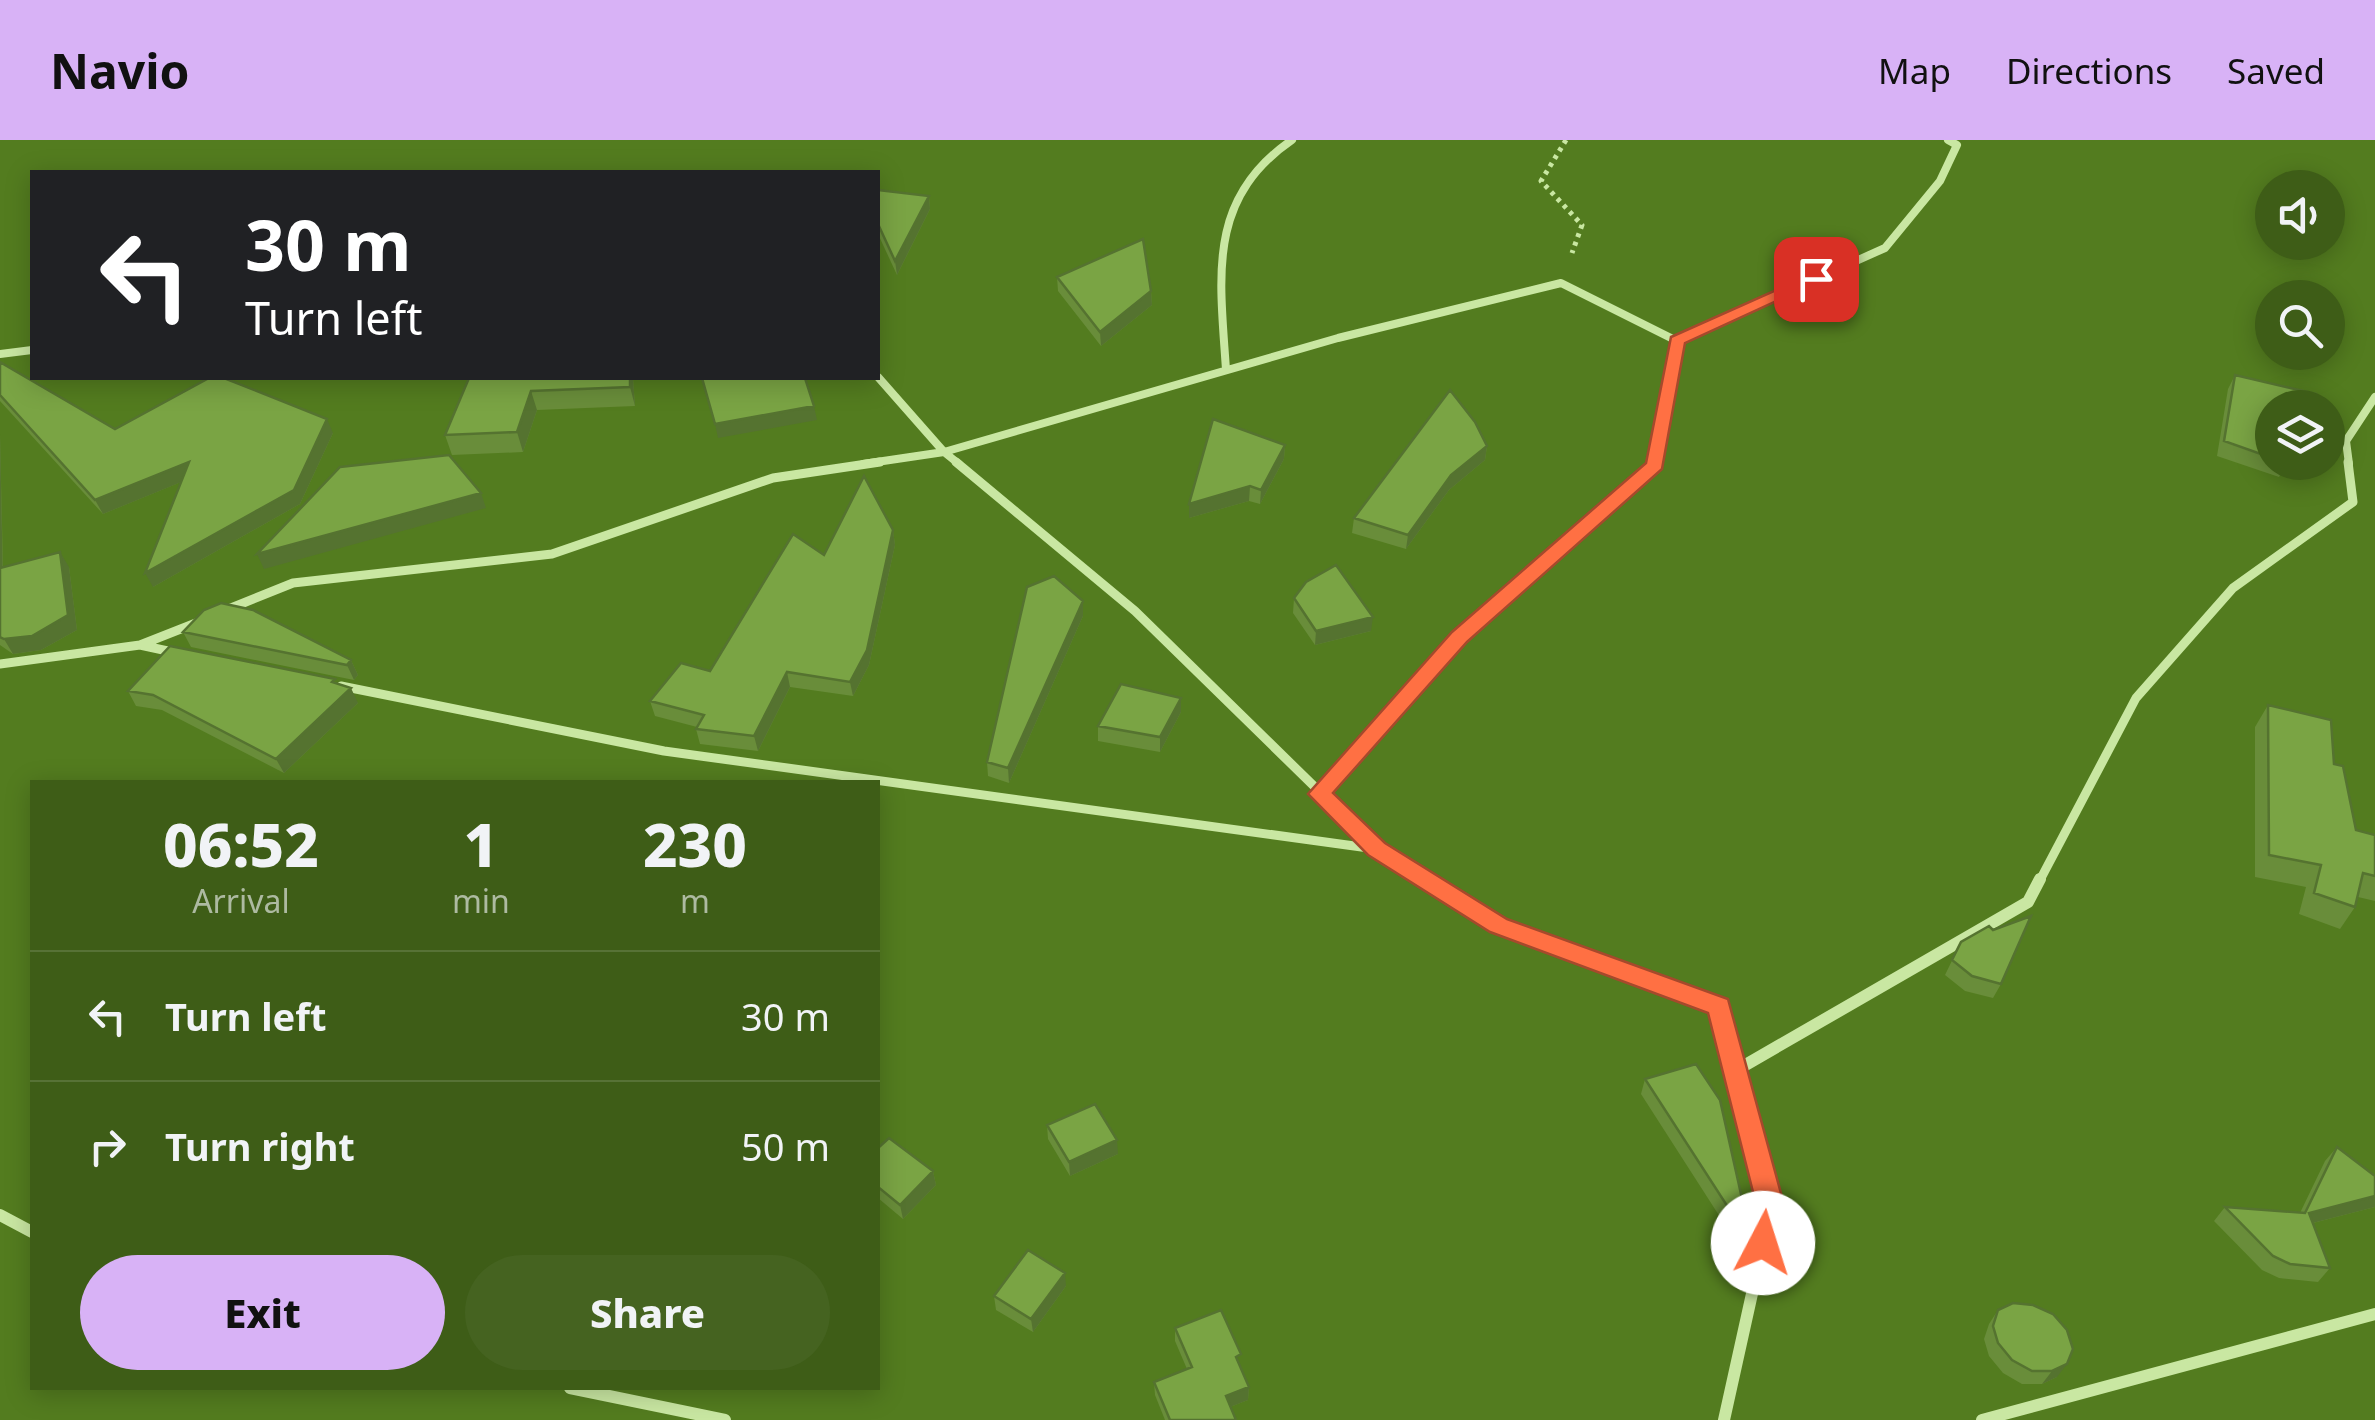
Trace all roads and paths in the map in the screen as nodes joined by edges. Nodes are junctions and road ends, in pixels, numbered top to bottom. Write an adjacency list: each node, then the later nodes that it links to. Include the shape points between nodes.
1 (1292, 140): 8 (street, via 1274,149 1238,191 1220,249)
2 (1566, 140): 4 (path, via 1541,182 1582,224)
3 (1948, 140): 5 (street, via 1957,145 1940,181 1886,248)
4 (1561, 283): 5 (street); 8 (street)
5 (1677, 340): 18 (street, via 1655,465 1459,637)
6 (30, 350): 7 (street)
7 (0, 354)
8 (1226, 370): 11 (street)
9 (880, 379): 11 (street)
10 (2375, 397): 20 (street, via 2346,442 2352,502 2233,588 2136,698 2028,902)
11 (944, 452): 12 (street, via 773,478 552,554 293,583); 18 (street, via 1135,611)
12 (140, 646): 13 (street); 14 (street)
13 (198, 657)
14 (0, 664)
15 (334, 684): 16 (street, via 664,751)
16 (875, 780)
17 (880, 781): 19 (street)
18 (1320, 794): 19 (street)
19 (1376, 849): 20 (street, via 1498,926 1719,1006)
20 (1735, 1071): 26 (street, via 1771,1208)
21 (0, 1215): 22 (street)
22 (30, 1231)
23 (2375, 1314): 27 (street)
24 (580, 1390): 25 (street)
25 (725, 1420)
26 (1724, 1420)
27 (1982, 1420)

